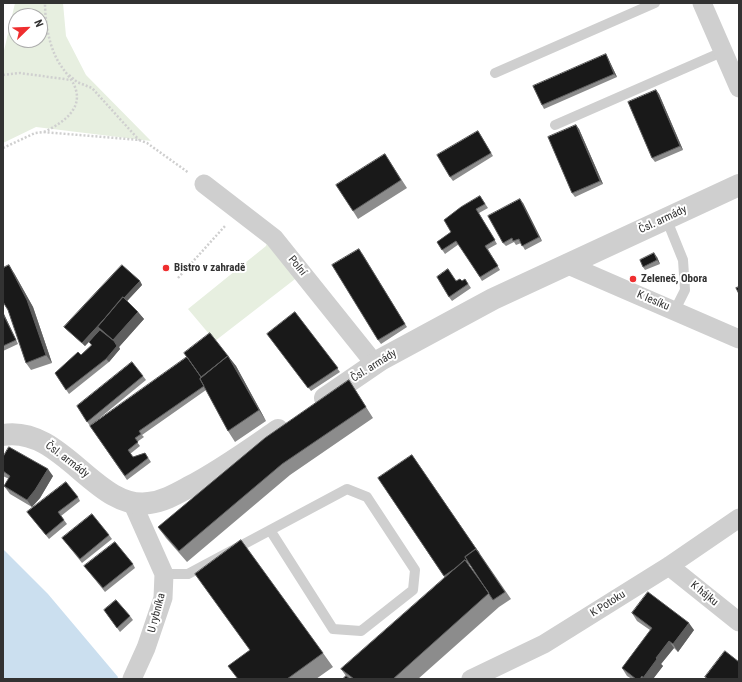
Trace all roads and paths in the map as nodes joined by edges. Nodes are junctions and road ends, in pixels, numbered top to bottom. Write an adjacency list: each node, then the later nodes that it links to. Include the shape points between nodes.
1 (45, 3): 5 (path, via 50,40 60,65)
2 (655, 3): 6 (lane)
3 (702, 3): 4 (street)
4 (722, 52): 9 (street); 10 (lane)
5 (66, 72): 8 (path); 12 (path, via 77,82 92,88)
6 (495, 73)
7 (3, 75): 8 (path, via 20,73)
8 (71, 80): 11 (path, via 77,100 73,109 67,119)
9 (739, 88)
10 (555, 125)
11 (43, 132): 12 (path); 13 (path, via 35,133)
12 (139, 140): 14 (path, via 147,143)
13 (3, 148)
14 (204, 184): 16 (street, Polní)
15 (739, 185): 17 (street, Čsl. armády)
16 (239, 211): 19 (path); 22 (street, Polní, via 274,238)
17 (666, 218): 18 (street, Čsl. armády); 20 (lane, via 683,260 685,290)
18 (566, 264): 20 (street, K lesíku); 22 (street, Čsl. armády, via 493,299)
19 (178, 278)
20 (675, 310): 21 (street, K lesíku)
21 (739, 339)
22 (375, 364): 24 (street, Čsl. armády, via 218,472 167,499 147,504)
23 (3, 435): 24 (street, Čsl. armády, via 15,433 47,444 114,496)
24 (132, 502): 28 (street, U rybníka)
25 (739, 518): 27 (street, K Potoku)
26 (270, 530): 26 (lane, via 347,490 366,497 415,570 412,590 361,631 333,630); 28 (lane, via 188,574)
27 (669, 566): 29 (street, K hájku); 31 (street, K Potoku, via 544,644)
28 (164, 574): 30 (street, U rybníka, via 163,598)
29 (739, 622)
30 (132, 679)
31 (470, 679)

